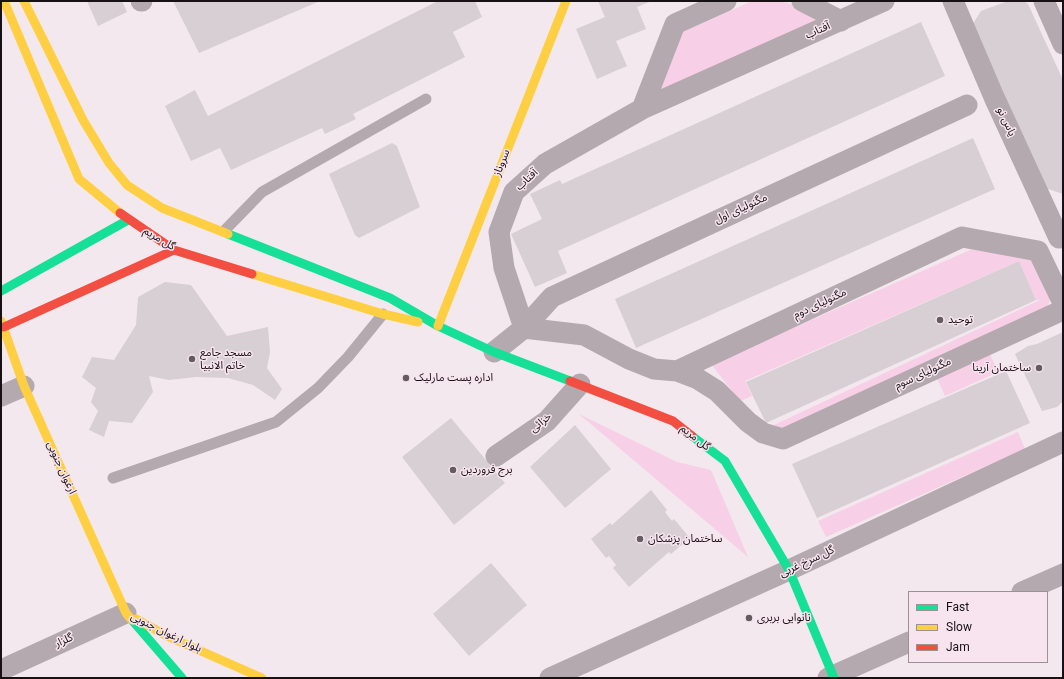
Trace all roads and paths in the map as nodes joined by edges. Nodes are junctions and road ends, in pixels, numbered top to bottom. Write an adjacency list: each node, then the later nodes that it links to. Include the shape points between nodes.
1 (4, 1): 14 (street, گل مریم, via 79,179)
2 (24, 1): 15 (street, گل مریم, via 83,120 108,163 127,185 162,208)
3 (566, 1): 23 (street, سروناز)
4 (726, 1): 13 (street, via 675,24)
5 (802, 1): 9 (street, آفتاب)
6 (884, 1): 9 (street, آفتاب)
7 (953, 1): 16 (street, یاس نو, via 1059,238)
8 (1044, 1): 10 (street)
9 (841, 21): 13 (street, آفتاب)
10 (1063, 44)
11 (426, 99): 15 (lane, via 262,192)
12 (967, 105): 24 (street, مگنولیای اول, via 552,297)
13 (642, 109): 24 (street, آفتاب, via 545,164 514,192 499,232 504,268)
14 (128, 220): 17 (street, گل مریم); 18 (street)
15 (224, 231): 23 (street, گل مریم, via 390,298)
16 (1063, 237)
17 (174, 250): 21 (street, گل مریم); 22 (street)
18 (1, 291)
19 (1063, 303): 26 (street, مگنولیای دوم, via 1038,251 962,237)
20 (1063, 310): 26 (street, مگنولیای سوم, via 783,439 763,433 717,391 698,379)
21 (383, 314): 23 (street, گل مریم); 32 (lane, via 348,357 318,388 276,422)
22 (2, 324): 28 (street, ارغوان جنوبی)
23 (438, 326): 25 (street, گل مریم)
24 (524, 328): 25 (street, مگنولیای اول); 26 (street, via 584,335 629,359 654,368)
25 (494, 352): 27 (street, گل مریم)
26 (677, 371)
27 (580, 384): 31 (street, خزائی, via 547,421); 33 (street, گل مریم, via 673,421 725,461)
28 (24, 386): 29 (street); 36 (street, ارغوان جنوبی)
29 (1, 396)
30 (1063, 442): 33 (street, گل سرخ غربی)
31 (496, 456)
32 (113, 478)
33 (789, 570): 39 (street, گل مریم); 42 (street, گل سرخ غربی)
34 (1063, 574): 35 (street)
35 (1024, 591)
36 (126, 613): 38 (street, گلزار); 40 (street, بلوار ارغوان جنوبی); 41 (street, بلوار ارغوان جنوبی, via 167,636)
37 (908, 642): 39 (street)
38 (1, 670)
39 (832, 677)
40 (182, 678)
41 (262, 678)
42 (550, 678)

